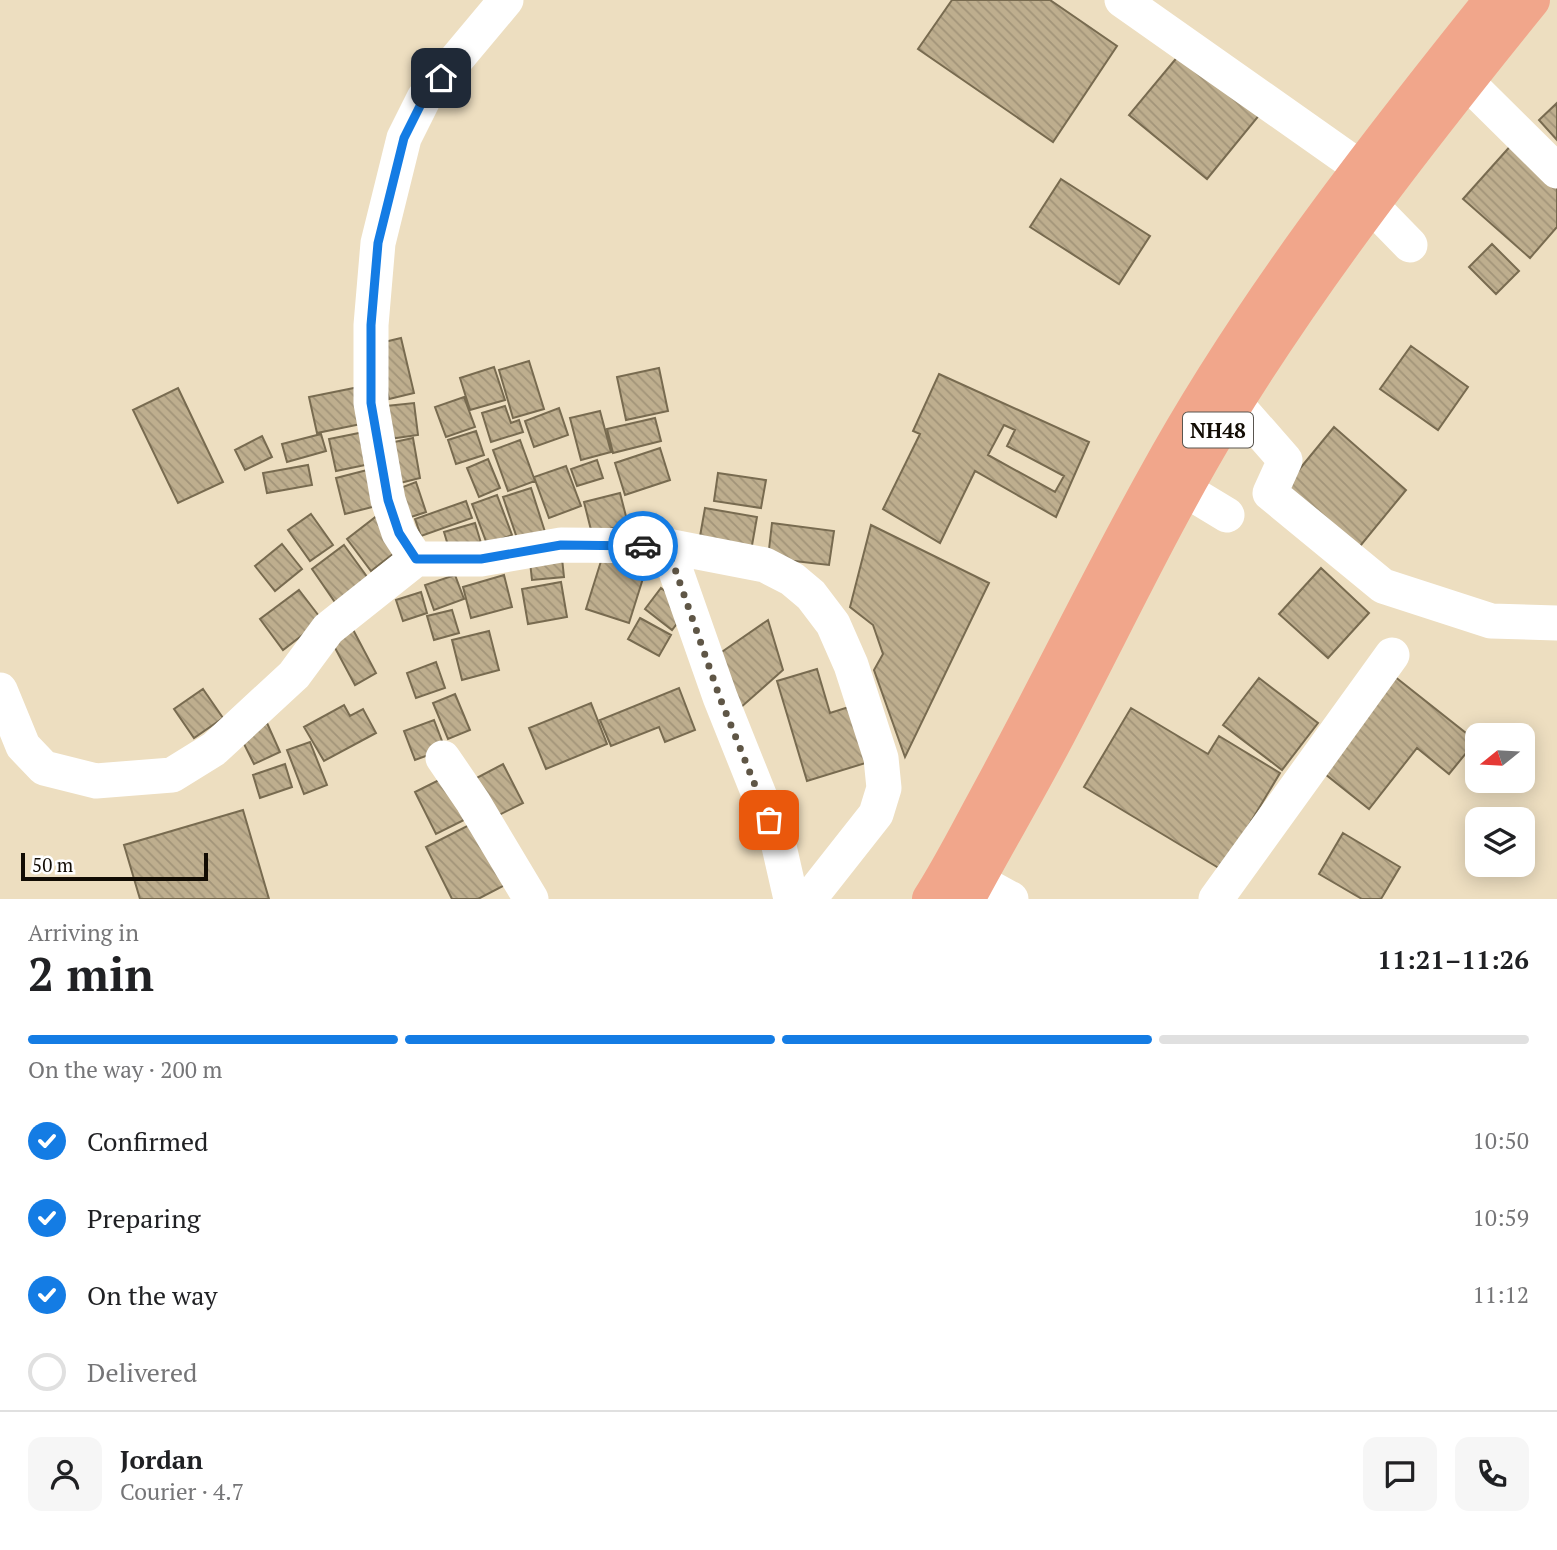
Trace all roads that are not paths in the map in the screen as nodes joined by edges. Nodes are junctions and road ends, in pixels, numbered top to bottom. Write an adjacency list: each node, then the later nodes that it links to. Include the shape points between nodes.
1 (506, 0): 13 (street, via 424,98 404,138 378,243 371,403 388,500 399,533)
2 (1122, 0): 7 (street)
3 (1531, 0): 4 (highway, NH48)
4 (1486, 12): 5 (highway, NH48); 7 (highway, NH48)
5 (1467, 82): 6 (street); 7 (highway, NH48)
6 (1557, 171)
7 (1366, 187): 8 (street); 9 (highway, NH48); 22 (highway, NH48, via 1256,314 1197,407)
8 (1410, 245)
9 (1235, 403): 10 (highway, NH48); 14 (street, via 1285,460 1269,493 1383,586 1490,621)
10 (1184, 489): 11 (street); 18 (highway, NH48)
11 (1227, 515)
12 (667, 546): 13 (street, via 561,545 481,559); 20 (street, via 720,698 778,842); 21 (street, via 765,565 792,579 811,595 832,624 851,665 881,758 884,788 876,814)
13 (416, 559): 16 (street, via 328,629 294,674 214,749 172,775 96,781 44,768 23,746)
14 (1557, 623)
15 (1392, 655): 24 (street)
16 (0, 690)
17 (443, 758): 19 (street)
18 (971, 889): 23 (street)
19 (531, 899)
20 (791, 899)
21 (809, 899)
22 (931, 899)
23 (1011, 899)
24 (1216, 899)

